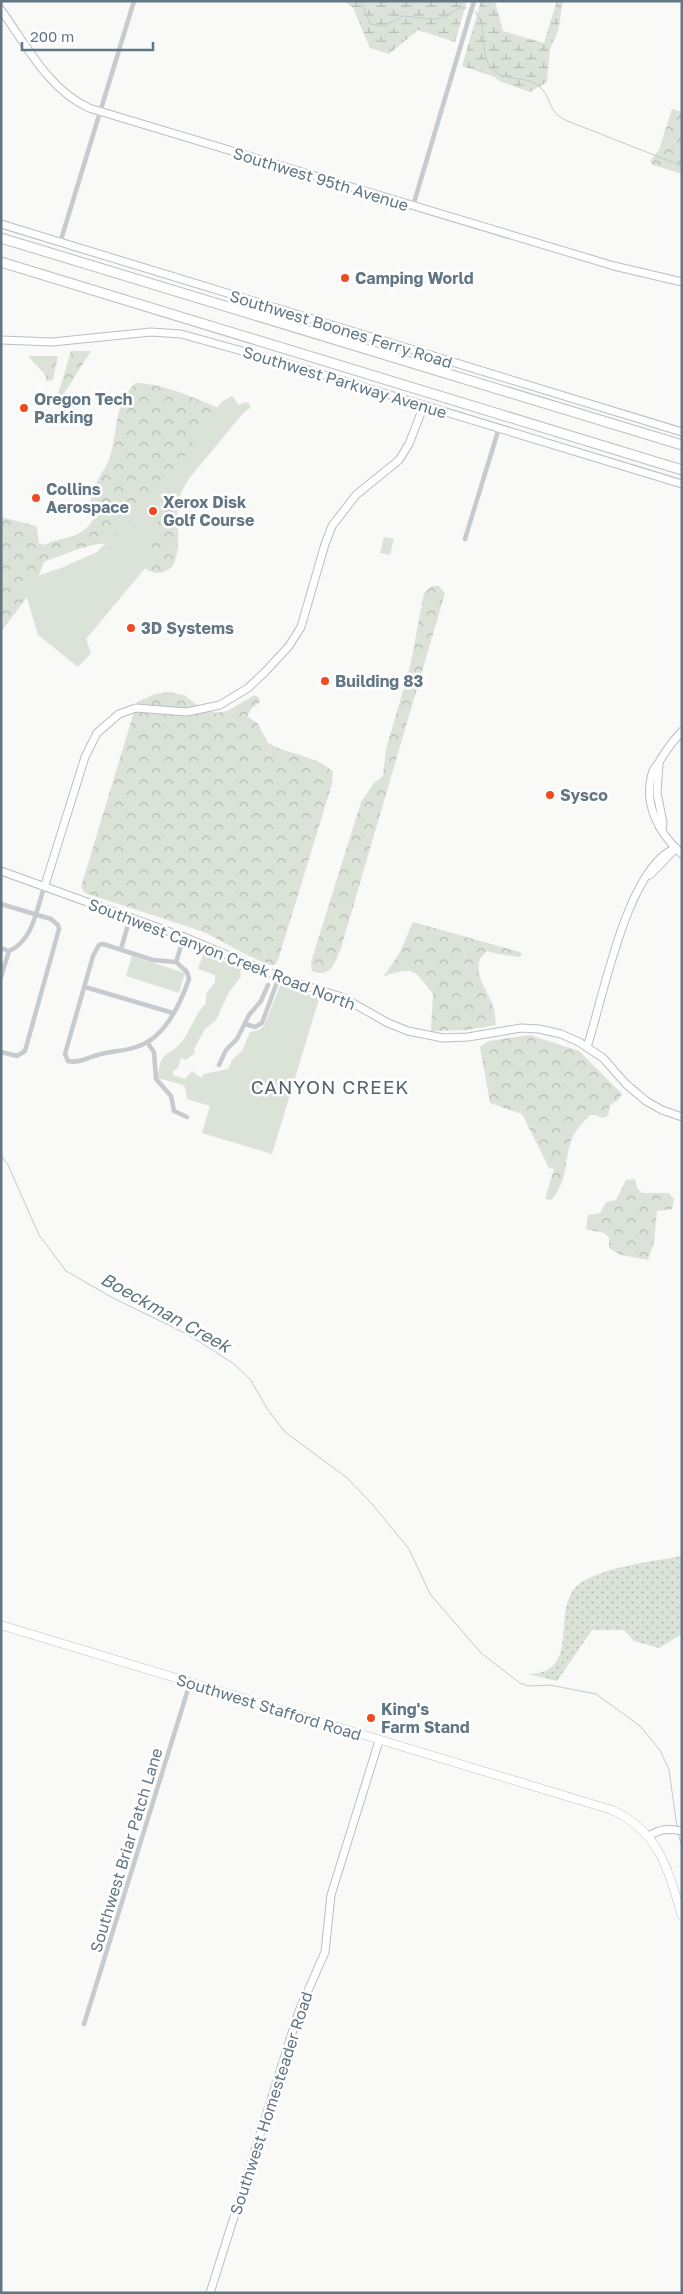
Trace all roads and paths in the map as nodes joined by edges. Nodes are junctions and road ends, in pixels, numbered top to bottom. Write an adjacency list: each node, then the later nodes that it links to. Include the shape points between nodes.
1 (134, 1): 4 (street)
2 (474, 1): 5 (street)
3 (1, 10): 4 (street, Southwest 95th Avenue, via 54,84 79,104)
4 (100, 112): 5 (street, Southwest 95th Avenue); 8 (street)
5 (412, 206): 10 (street, Southwest 95th Avenue, via 614,266)
6 (1, 224): 8 (street, Southwest Boones Ferry Road)
7 (1, 238): 15 (highway)
8 (60, 243): 14 (street, Southwest Boones Ferry Road)
9 (1, 262): 16 (highway)
10 (682, 282)
11 (1, 340): 12 (street, Southwest Parkway Avenue, via 52,342 151,332 172,333)
12 (424, 406): 13 (street, Southwest Parkway Avenue); 23 (street, via 399,460 356,495 332,526 301,627 265,672 241,693 220,705 187,712 136,708 119,714 97,733 87,751)
13 (499, 428): 17 (street, Southwest Parkway Avenue); 18 (street)
14 (682, 432)
15 (682, 445)
16 (682, 470)
17 (682, 484)
18 (465, 539)
19 (682, 730): 20 (street, via 654,769 650,792 657,826)
20 (676, 848): 21 (street); 39 (street, via 660,857 647,871 628,909)
21 (682, 854)
22 (1, 871): 23 (street, Southwest Canyon Creek Road North)
23 (45, 885): 25 (street); 26 (street, Southwest Canyon Creek Road North)
24 (1, 904): 25 (street)
25 (35, 914): 30 (street, via 27,937); 40 (street, via 56,922 58,933 24,1051 17,1056)
26 (130, 918): 27 (street, Southwest Canyon Creek Road North); 29 (street)
27 (184, 937): 31 (street); 33 (street, Southwest Canyon Creek Road North)
28 (1, 948): 30 (street)
29 (121, 948): 31 (street, via 153,960); 35 (street, via 99,945)
30 (9, 951): 32 (street)
31 (176, 962): 36 (street, via 187,972 189,979)
32 (1, 977)
33 (279, 977): 37 (street, via 262,1023 256,1027); 39 (street, Southwest Canyon Creek Road North, via 342,997 393,1026 419,1034 454,1038 504,1029 534,1028 561,1034)
34 (268, 985): 37 (street)
35 (85, 987): 36 (street); 38 (street, via 65,1054 68,1061 78,1062)
36 (173, 1013): 38 (street, via 166,1026)
37 (245, 1024): 41 (street)
38 (148, 1042): 42 (street, via 154,1052 158,1083 171,1096 174,1111)
39 (587, 1047): 43 (street, Southwest Canyon Creek Road North, via 603,1058 640,1097)
40 (1, 1052)
41 (219, 1065)
42 (187, 1117)
43 (682, 1117)
44 (1, 1625): 45 (main road, Southwest Stafford Road)
45 (190, 1683): 46 (main road, Southwest Stafford Road); 50 (street, Southwest Briar Patch Lane)
46 (380, 1741): 48 (main road, Southwest Stafford Road, via 605,1808 627,1818); 51 (street, Southwest Homesteader Road, via 331,1895 325,1952 299,2011)
47 (682, 1831): 48 (street, via 665,1829)
48 (649, 1836): 49 (main road, Southwest Stafford Road, via 667,1869)
49 (682, 1916)
50 (84, 2024)
51 (210, 2293)

